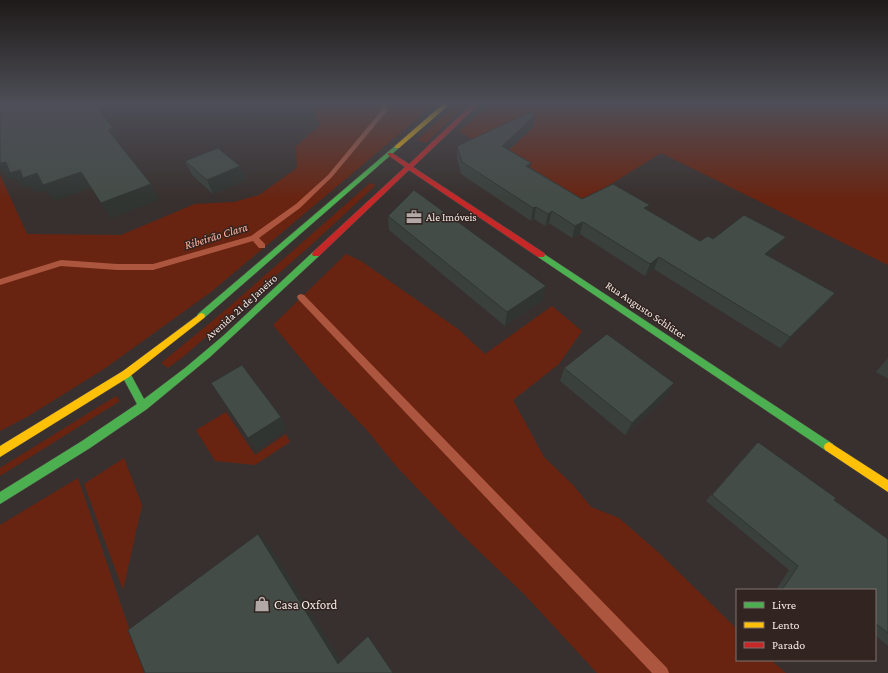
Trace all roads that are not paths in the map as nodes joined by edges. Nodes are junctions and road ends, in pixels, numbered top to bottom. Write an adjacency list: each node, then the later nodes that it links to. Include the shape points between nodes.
1 (411, 135): 3 (main road, Avenida 21 de Janeiro)
2 (443, 135): 4 (main road, Avenida 21 de Janeiro)
3 (390, 154): 4 (main road, Rua Augusto Schlüter); 5 (main road, Avenida 21 de Janeiro, via 229,293)
4 (410, 167): 6 (main road, Avenida 21 de Janeiro, via 237,328); 8 (main road, Rua Augusto Schlüter)
5 (126, 374): 6 (main road); 7 (main road, Avenida 21 de Janeiro)
6 (143, 406): 9 (main road, Avenida 21 de Janeiro, via 57,464)
7 (0, 452)
8 (888, 487)
9 (0, 498)

